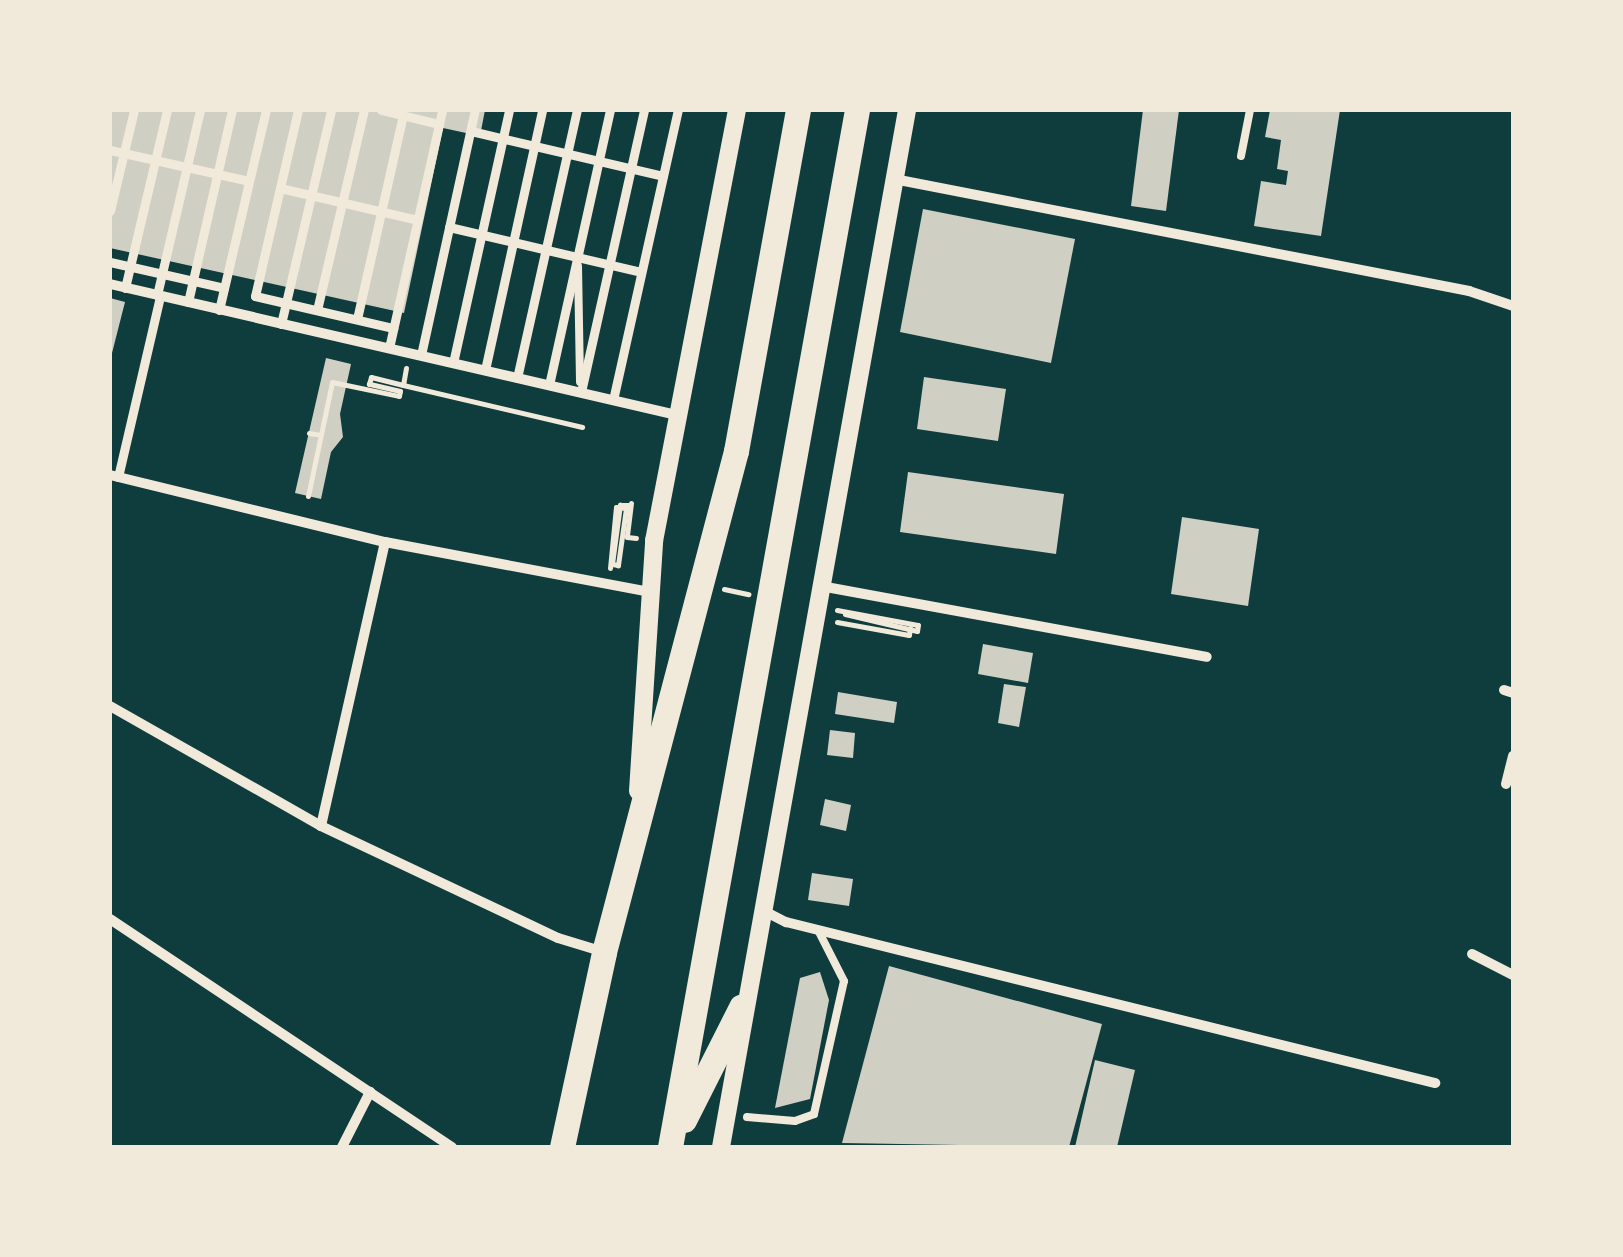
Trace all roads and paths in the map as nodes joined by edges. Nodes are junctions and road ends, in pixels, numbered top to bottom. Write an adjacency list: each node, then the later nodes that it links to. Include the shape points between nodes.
1 (134, 110): 29 (street)
2 (167, 110): 32 (street)
3 (200, 110): 34 (street)
4 (232, 110): 36 (street)
5 (266, 110): 39 (street)
6 (298, 110): 40 (street)
7 (331, 110): 41 (street)
8 (364, 110): 42 (street)
9 (380, 110): 23 (street)
10 (442, 110): 24 (street)
11 (475, 110): 25 (street)
12 (509, 110): 26 (street)
13 (542, 110): 27 (street)
14 (576, 110): 30 (street)
15 (610, 110): 33 (street)
16 (644, 110): 35 (street); 76 (lane)
17 (678, 110): 37 (street)
18 (737, 110): 78 (street)
19 (798, 110): 98 (main road, via 736,451)
20 (857, 110): 113 (main road)
21 (907, 110): 38 (street)
22 (1250, 110): 31 (lane)
23 (403, 115): 24 (street); 44 (street)
24 (439, 124): 45 (street)
25 (470, 131): 26 (street); 46 (street)
26 (502, 138): 27 (street); 47 (street)
27 (534, 146): 30 (street); 48 (street)
28 (110, 150): 29 (street)
29 (124, 153): 32 (street); 43 (street)
30 (567, 154): 33 (street); 49 (street)
31 (1241, 156)
32 (155, 160): 34 (street); 53 (street)
33 (599, 162): 35 (street); 50 (street)
34 (186, 167): 36 (street); 55 (street)
35 (631, 169): 37 (street); 52 (street)
36 (218, 174): 39 (street); 56 (street)
37 (663, 176): 54 (street)
38 (894, 179): 63 (street, via 1468,291); 87 (street)
39 (249, 182): 59 (street)
40 (280, 188): 41 (street); 62 (street, via 255,296)
41 (311, 196): 42 (street); 62 (street)
42 (342, 203): 44 (street); 65 (street)
43 (110, 212)
44 (381, 212): 45 (street); 66 (street)
45 (418, 220): 68 (street)
46 (449, 227): 47 (street); 70 (street)
47 (481, 235): 48 (street); 71 (street)
48 (513, 242): 49 (street); 72 (street)
49 (546, 250): 50 (street); 73 (street)
50 (577, 256): 52 (street); 75 (street); 76 (lane)
51 (110, 262): 53 (street)
52 (609, 264): 54 (street); 76 (street)
53 (130, 266): 55 (street); 58 (street)
54 (641, 272): 77 (street)
55 (162, 274): 56 (street); 60 (street)
56 (192, 281): 59 (street); 61 (street)
57 (110, 284): 58 (street)
58 (125, 288): 60 (street)
59 (224, 288): 64 (street)
60 (158, 296): 61 (street); 82 (street)
61 (188, 302): 64 (street)
62 (286, 303): 65 (street); 67 (street)
63 (1513, 306)
64 (218, 310): 67 (street)
65 (318, 310): 66 (street)
66 (356, 319): 68 (street)
67 (281, 324): 69 (street)
68 (394, 328): 69 (street)
69 (389, 348): 70 (street)
70 (416, 354): 71 (street); 74 (path)
71 (453, 363): 72 (street)
72 (485, 370): 73 (street)
73 (517, 378): 75 (street)
74 (403, 385): 79 (path); 81 (path, via 371,378 369,384 400,391 399,396 332,382)
75 (549, 385): 76 (street)
76 (580, 392): 77 (street)
77 (612, 400): 78 (street)
78 (677, 415): 88 (street)
79 (582, 428)
80 (309, 433): 81 (path)
81 (321, 436): 83 (path)
82 (114, 476): 85 (street)
83 (308, 496)
84 (622, 502): 86 (path, via 620,522 618,542 616,562 622,562 629,505 620,505 618,524 612,564 618,565 621,546 626,508 616,507)
85 (385, 542): 88 (street); 97 (street)
86 (608, 568)
87 (826, 587): 89 (street); 90 (street)
88 (649, 592): 98 (street)
89 (916, 605): 92 (path); 93 (street)
90 (820, 620): 92 (path, via 909,635); 99 (street)
91 (918, 625): 92 (path, via 916,631 898,628 880,625 842,618 844,614 914,627 912,634 839,620 840,616 858,619 875,622)
92 (910, 629)
93 (1207, 657)
94 (110, 706): 97 (street)
95 (1513, 756): 96 (street)
96 (1506, 784)
97 (321, 826): 102 (street, via 558,938)
98 (635, 840): 102 (main road)
99 (764, 911): 101 (street); 105 (street)
100 (110, 918): 107 (street)
101 (818, 930): 106 (street); 108 (lane, via 844,982 814,1114 795,1121)
102 (604, 952): 112 (main road)
103 (1472, 954): 104 (street)
104 (1513, 975)
105 (741, 1007): 109 (street); 113 (main road)
106 (1435, 1083)
107 (370, 1092): 110 (street); 111 (street)
108 (747, 1116)
109 (725, 1145)
110 (342, 1147)
111 (452, 1147)
112 (562, 1147)
113 (671, 1147)

